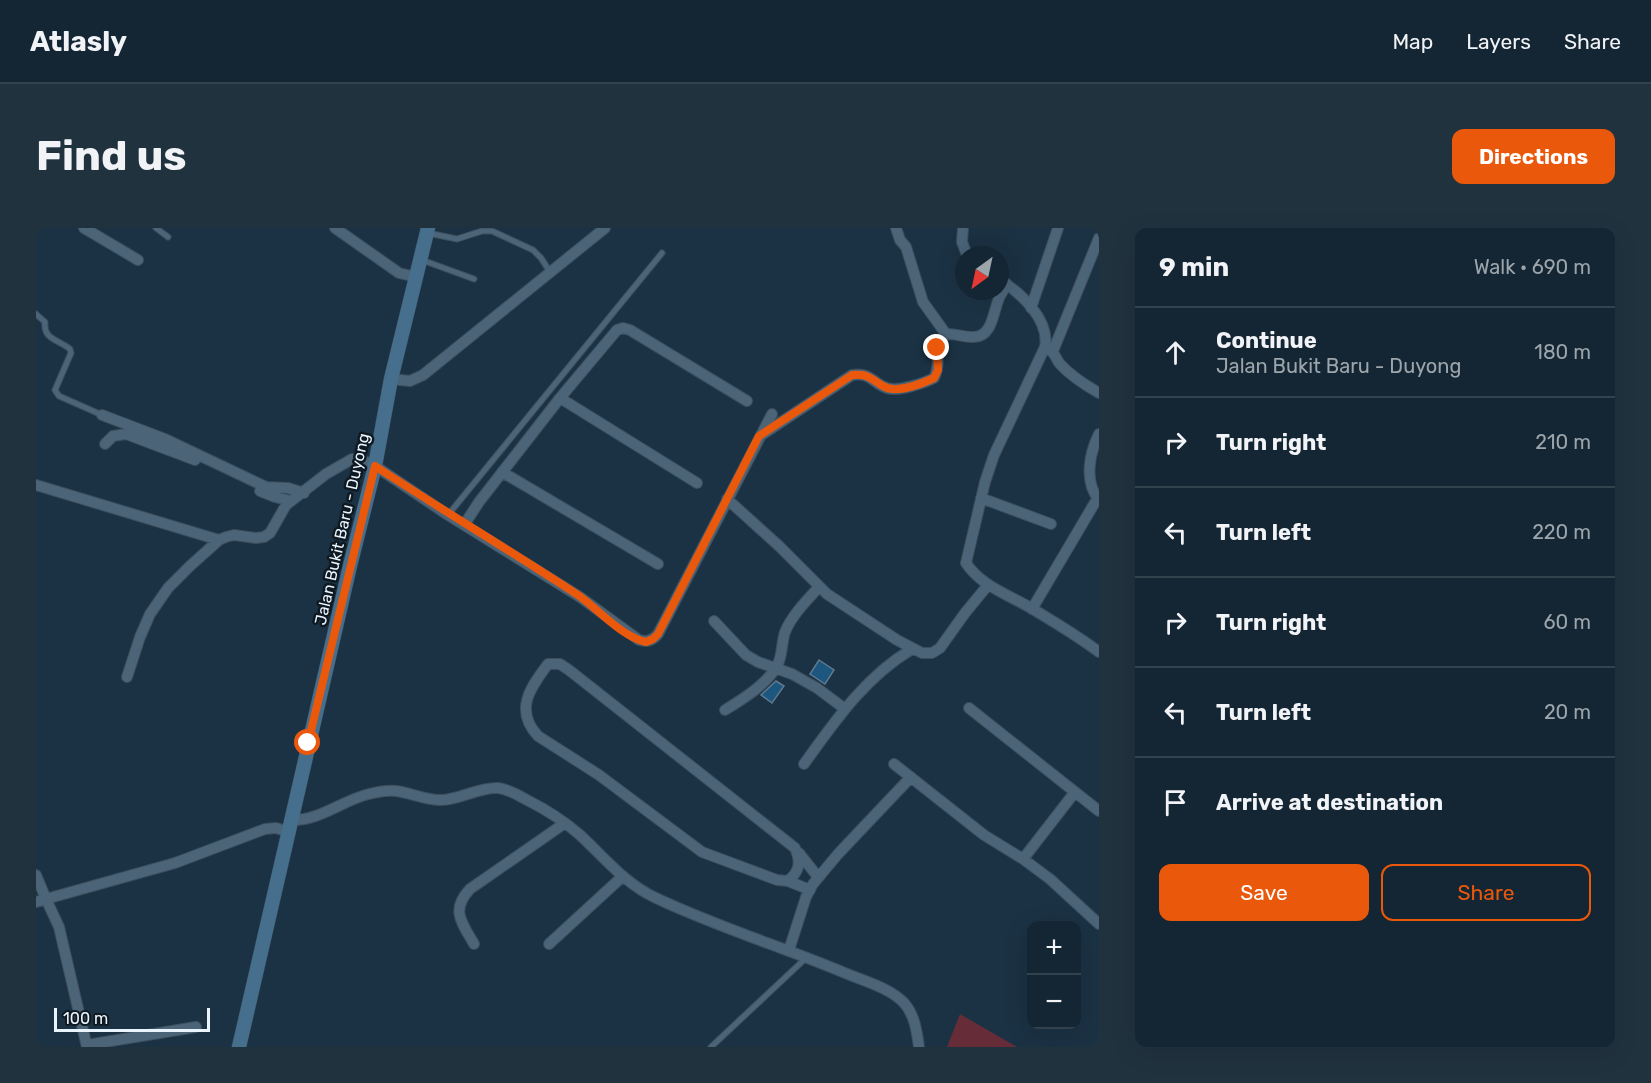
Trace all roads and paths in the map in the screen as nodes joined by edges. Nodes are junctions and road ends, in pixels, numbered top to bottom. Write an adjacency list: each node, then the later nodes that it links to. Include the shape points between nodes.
1 (84, 228): 14 (street)
2 (156, 228): 9 (lane)
3 (335, 228): 16 (street, via 399,273)
4 (605, 228): 15 (street)
5 (896, 228): 22 (street, via 923,302)
6 (963, 228): 11 (street)
7 (1058, 228): 20 (street)
8 (427, 230): 13 (main road, Jalan Bukit Baru - Duyong); 15 (lane, via 457,239 492,231 533,250)
9 (168, 237)
10 (1099, 238): 23 (street)
11 (964, 246)
12 (662, 253): 42 (lane)
13 (420, 259): 16 (main road, Jalan Bukit Baru - Duyong); 17 (lane)
14 (138, 260)
15 (550, 272): 24 (street, via 423,375 410,381)
16 (416, 277): 24 (main road, Jalan Bukit Baru - Duyong)
17 (474, 279)
18 (1009, 287): 20 (street)
19 (998, 300): 22 (street, via 985,333 977,338)
20 (1031, 308): 23 (street, via 1046,331)
21 (36, 314): 29 (lane, via 45,322 46,335 71,353 55,390 59,396)
22 (946, 334): 31 (street, via 937,348 938,370 934,378 891,390 871,376 852,375)
23 (1049, 349): 25 (street, via 1076,379); 38 (street, via 994,455)
24 (391, 379): 33 (main road, Jalan Bukit Baru - Duyong)
25 (1099, 393)
26 (560, 398): 27 (street, via 611,335 623,328); 34 (street); 35 (street)
27 (747, 401)
28 (772, 414): 31 (street)
29 (102, 415): 37 (street, via 165,439 266,487)
30 (1099, 434): 40 (street, via 1090,464 1093,492)
31 (759, 436): 39 (street)
32 (105, 444): 41 (street, via 119,434 135,436 275,498)
33 (375, 466): 37 (street, via 352,459); 42 (street); 64 (main road, Jalan Bukit Baru - Duyong)
34 (502, 472): 44 (street); 46 (street)
35 (697, 483)
36 (36, 485): 45 (street)
37 (304, 493): 41 (street)
38 (981, 498): 43 (street); 47 (street, via 966,563)
39 (727, 499): 44 (street, via 658,634 646,642 629,635 580,597); 48 (street)
40 (1098, 500): 49 (street)
41 (291, 501): 45 (street, via 264,537 234,535)
42 (448, 515): 44 (street)
43 (1051, 524)
44 (464, 525)
45 (219, 540): 54 (street, via 168,588 150,614)
46 (658, 564)
47 (988, 585): 49 (street); 51 (street, via 940,648 932,653)
48 (819, 587): 51 (street); 53 (street, via 786,630)
49 (1032, 609): 52 (street)
50 (714, 621): 53 (street, via 746,655)
51 (912, 649): 56 (street, via 880,671)
52 (1099, 652)
53 (776, 668): 56 (street, via 817,688); 57 (street)
54 (127, 677)
55 (969, 708): 61 (street)
56 (845, 709): 58 (street)
57 (725, 710)
58 (804, 764)
59 (894, 764): 60 (street)
60 (911, 777): 66 (street, via 984,835); 69 (street)
61 (1075, 792): 62 (street); 66 (street)
62 (1099, 811)
63 (565, 823): 64 (street, via 534,803 497,788 448,800 394,790 381,792); 68 (street); 74 (street, via 463,896 459,904 461,922)
64 (291, 826): 72 (street, via 266,829 175,863); 80 (main road, Jalan Bukit Baru - Duyong)
65 (795, 848): 69 (street); 70 (street, via 799,868); 70 (street, via 569,670 555,663 543,670 525,705 531,728 538,736 599,775 702,852)
66 (1023, 859): 73 (street)
67 (36, 875): 72 (street)
68 (622, 876): 75 (street); 76 (street, via 655,898)
69 (818, 877): 71 (street)
70 (788, 881): 71 (street)
71 (810, 890): 76 (street)
72 (41, 900): 79 (street, via 58,927)
73 (1099, 924)
74 (474, 944)
75 (549, 944)
76 (789, 950): 77 (street)
77 (807, 957): 81 (lane); 82 (street, via 898,998 913,1018)
78 (196, 1027): 79 (street)
79 (87, 1046)
80 (239, 1047)
81 (711, 1047)
82 (919, 1047)

